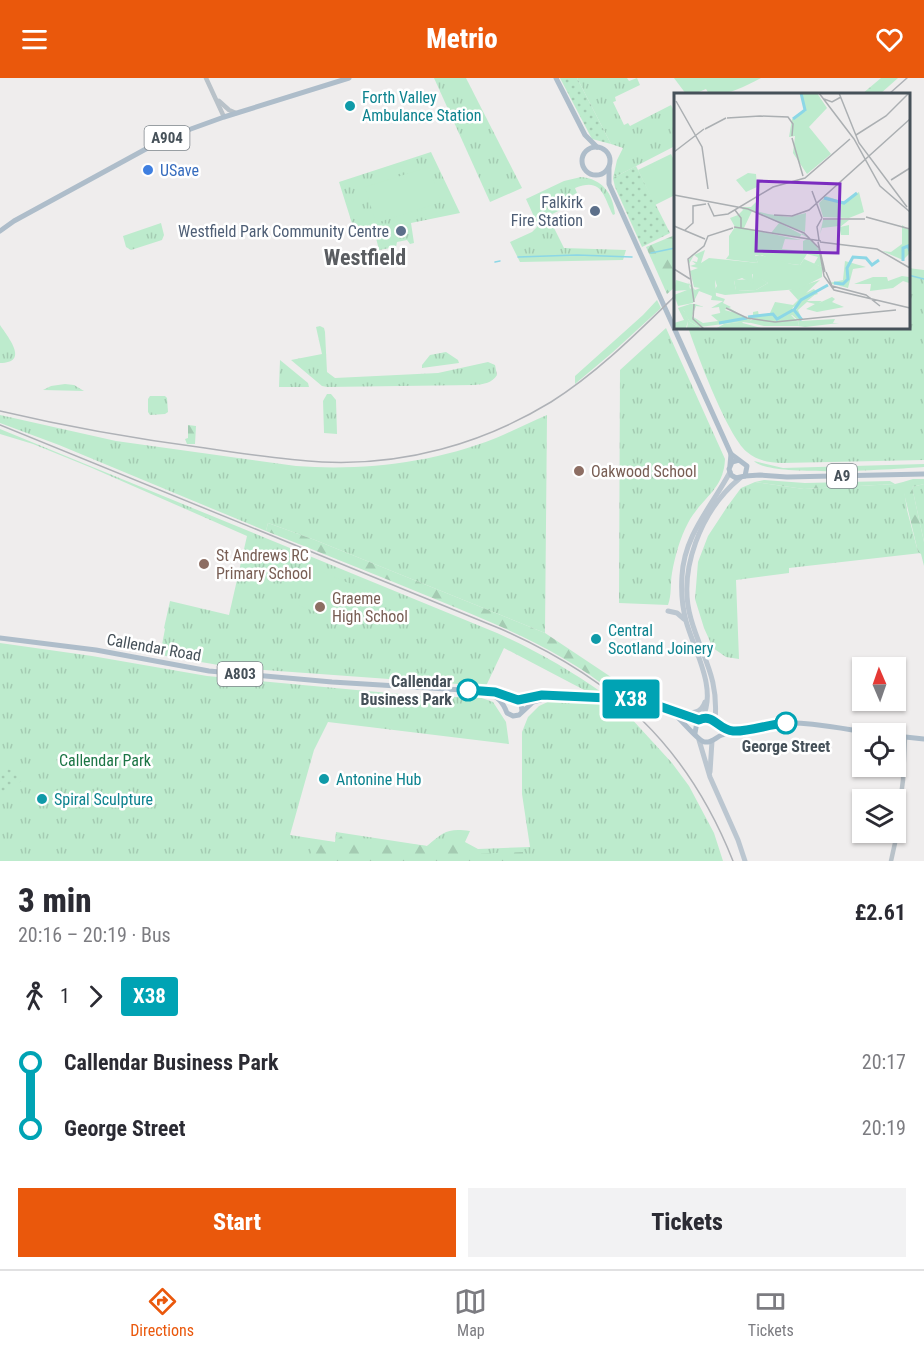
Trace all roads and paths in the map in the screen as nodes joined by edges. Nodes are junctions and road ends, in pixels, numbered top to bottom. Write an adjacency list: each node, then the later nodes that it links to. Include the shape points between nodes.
1 (206, 78): 4 (street)
2 (349, 78): 5 (main road, A904)
3 (556, 78): 7 (main road)
4 (215, 97): 5 (street, via 229,111); 6 (street)
5 (237, 113): 6 (main road, A904)
6 (224, 117): 13 (main road, A904, via 166,138)
7 (585, 135): 8 (main road); 9 (main road)
8 (597, 147): 9 (main road); 10 (main road, via 608,153)
9 (583, 154): 11 (main road, via 583,169)
10 (609, 167): 11 (main road); 12 (main road)
11 (595, 176): 12 (main road)
12 (609, 184): 15 (main road)
13 (0, 231)
14 (674, 328): 16 (main road)
15 (674, 328)
16 (731, 454): 17 (main road); 18 (main road)
17 (739, 460): 18 (main road); 19 (main road)
18 (730, 465): 20 (main road)
19 (748, 469): 22 (main road, A9); 23 (main road)
20 (730, 472): 23 (main road, via 734,477); 24 (main road, via 688,546)
21 (924, 474): 22 (main road, A9)
22 (760, 475): 23 (main road, A9)
23 (742, 477): 36 (main road, via 714,509 698,536 687,576 689,610 712,675)
24 (681, 601): 25 (main road); 25 (main road, via 668,611)
25 (686, 620): 30 (main road, via 706,686)
26 (0, 638): 27 (main road, Callendar Road / A803, via 96,650 209,671)
27 (483, 691): 29 (main road, Callendar Road / A803); 31 (main road, Callendar Road / A803)
28 (553, 696): 29 (main road, Callendar Road / A803); 32 (main road, Callendar Road / A803, via 630,699); 33 (main road, Callendar Road / A803, via 533,702)
29 (516, 700): 31 (main road, A803); 33 (main road)
30 (706, 704): 32 (main road, via 697,712); 35 (main road)
31 (506, 706): 33 (main road, A803, via 507,713 513,716)
32 (665, 709): 34 (main road, Callendar Road / A803)
33 (522, 711)
34 (672, 712): 35 (main road, Callendar Road / A803); 39 (main road, Callendar Road / A803)
35 (700, 719): 36 (main road, A803, via 709,718); 39 (main road)
36 (717, 723): 37 (main road, A803); 42 (main road, via 719,732)
37 (734, 731): 38 (main road, A803, via 787,723); 42 (main road, A803)
38 (852, 731)
39 (695, 733): 41 (main road, A803)
40 (906, 737): 43 (main road)
41 (699, 740): 42 (main road, A803); 44 (main road)
42 (714, 740): 44 (main road)
43 (924, 740)
44 (710, 777): 46 (main road)
45 (903, 777): 47 (street)
46 (745, 861)
47 (891, 861)

